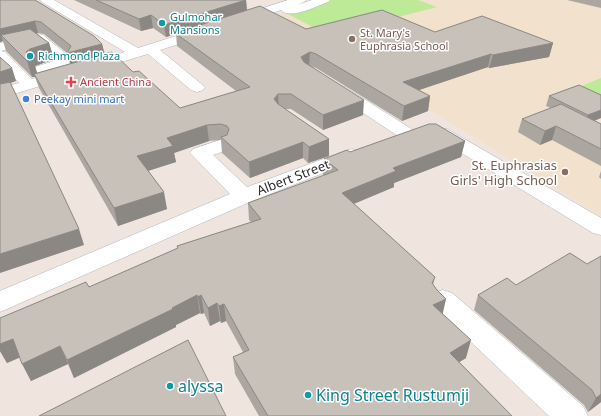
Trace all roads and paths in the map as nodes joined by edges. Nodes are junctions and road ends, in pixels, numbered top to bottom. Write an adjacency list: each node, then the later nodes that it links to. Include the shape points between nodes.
1 (46, 0): 6 (street)
2 (300, 0): 4 (street)
3 (324, 0): 4 (street, via 290,11)
4 (268, 3): 6 (street, via 221,26)
5 (0, 47): 9 (street, via 38,38 66,60)
6 (143, 51): 9 (street); 10 (street)
7 (0, 55): 9 (street)
8 (323, 80): 12 (street)
9 (26, 81): 11 (street)
10 (197, 87)
11 (0, 94)
12 (407, 134): 15 (street, Albert Street); 17 (street, Albert Street, via 442,133)
13 (328, 144): 15 (street)
14 (220, 146): 16 (street, via 200,153)
15 (346, 157): 16 (street, Albert Street)
16 (244, 196): 19 (street, Albert Street)
17 (601, 228)
18 (443, 300): 20 (street)
19 (0, 302)
20 (572, 416)

